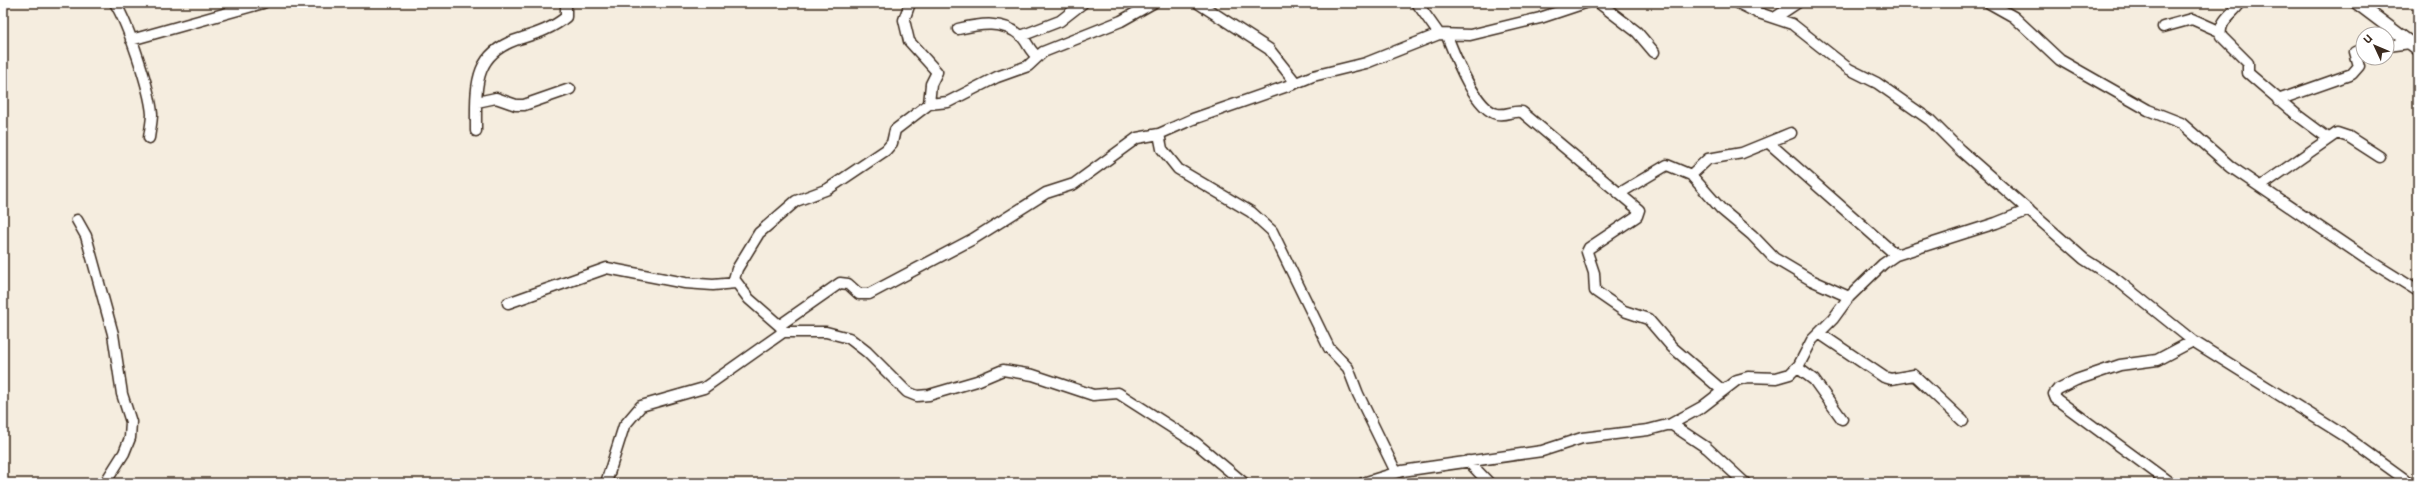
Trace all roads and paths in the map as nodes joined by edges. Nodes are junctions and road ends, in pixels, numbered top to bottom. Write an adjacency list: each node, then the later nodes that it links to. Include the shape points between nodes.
1 (115, 3): 22 (street, via 124,17)
2 (263, 3): 22 (street)
3 (566, 3): 31 (street, via 566,18 561,22 542,32 506,42 489,54 477,79)
4 (910, 3): 32 (street, via 904,20 909,41 937,72 931,84)
5 (1083, 3): 21 (street, via 1060,21)
6 (1153, 3): 26 (street, via 1121,21)
7 (1198, 3): 28 (street, via 1269,49)
8 (1417, 3): 20 (street)
9 (1585, 3): 20 (street, via 1470,35)
10 (1599, 3): 25 (street, via 1637,32)
11 (1738, 3): 16 (street, via 1756,12)
12 (1797, 3): 16 (street)
13 (1989, 3): 41 (street, via 2014,17 2060,60 2148,110 2181,123 2220,158)
14 (2240, 3): 19 (street, via 2222,22)
15 (2357, 3): 24 (street)
16 (1776, 17): 43 (street, via 1800,29 1849,69 1877,83 1930,120)
17 (2163, 27): 19 (street, via 2186,17 2200,20)
18 (958, 29): 21 (street, via 986,23)
19 (2219, 31): 30 (street, via 2248,63 2248,73)
20 (1443, 35): 28 (street, via 1366,63 1313,76); 42 (street, via 1484,107 1497,114 1522,112)
21 (1021, 36): 26 (street, via 1028,48)
22 (132, 40): 36 (street, via 152,114)
23 (2395, 46): 24 (street)
24 (2414, 46)
25 (1654, 52)
26 (1037, 56): 32 (street, via 1032,64 998,77 948,102)
27 (2359, 66): 30 (street, via 2352,74)
28 (1296, 83): 35 (street, via 1201,115)
29 (570, 89): 31 (street, via 524,105 496,98)
30 (2278, 100): 37 (street)
31 (477, 102): 33 (street)
32 (929, 104): 46 (street, via 895,130 892,143 886,150 828,189 798,198 759,233 734,275)
33 (476, 132)
34 (1791, 133): 38 (street)
35 (1159, 134): 50 (street, via 1137,138 1074,184 1046,193 973,239 866,296 848,284 840,283); 59 (street, via 1165,154 1178,169 1251,212 1272,231 1329,348 1348,368)
36 (149, 138)
37 (2328, 138): 39 (street, via 2337,133 2344,135); 41 (street)
38 (1769, 143): 40 (street, via 1731,156 1708,159); 45 (street)
39 (2380, 156)
40 (1691, 175): 42 (street, via 1667,165); 48 (street, via 1716,205 1752,235 1774,258 1806,277)
41 (2260, 186): 47 (street)
42 (1620, 193): 54 (street, via 1639,210 1638,214 1589,248 1587,252 1594,273 1595,290 1624,311 1648,319 1672,347)
43 (2029, 210): 45 (street); 52 (street, via 2071,249 2117,280)
44 (77, 220): 61 (street, via 86,236 113,334 122,394 131,422 130,438 124,453)
45 (1896, 256): 48 (street, via 1883,264)
46 (736, 282): 49 (street, via 712,285 685,283 608,268); 50 (street, via 755,305)
47 (2418, 291)
48 (1849, 297): 51 (street)
49 (508, 303)
50 (781, 328): 62 (street, via 704,388 641,406 624,426); 63 (street, via 844,336 907,392 917,396 977,381 1003,370 1033,375 1093,395 1118,393 1196,443)
51 (1819, 333): 53 (street, via 1808,346); 56 (street, via 1884,377 1891,379 1914,375)
52 (2193, 340): 67 (street, via 2157,360 2120,364 2076,380 2058,389 2054,394 2056,399 2099,433); 68 (street, via 2345,436)
53 (1798, 368): 54 (street, via 1790,374 1776,378 1748,377 1737,380); 55 (street, via 1814,380)
54 (1723, 391): 57 (street, via 1702,407)
55 (1842, 419)
56 (1963, 421)
57 (1671, 424): 58 (street, via 1648,430 1582,438 1542,451); 66 (street, via 1707,448)
58 (1468, 461): 59 (street); 65 (street)
59 (1396, 472): 60 (street)
60 (1384, 480): 64 (street)
61 (105, 483)
62 (606, 483)
63 (1244, 483)
64 (1363, 483)
65 (1489, 483)
66 (1746, 483)
67 (2170, 483)
68 (2410, 483)

